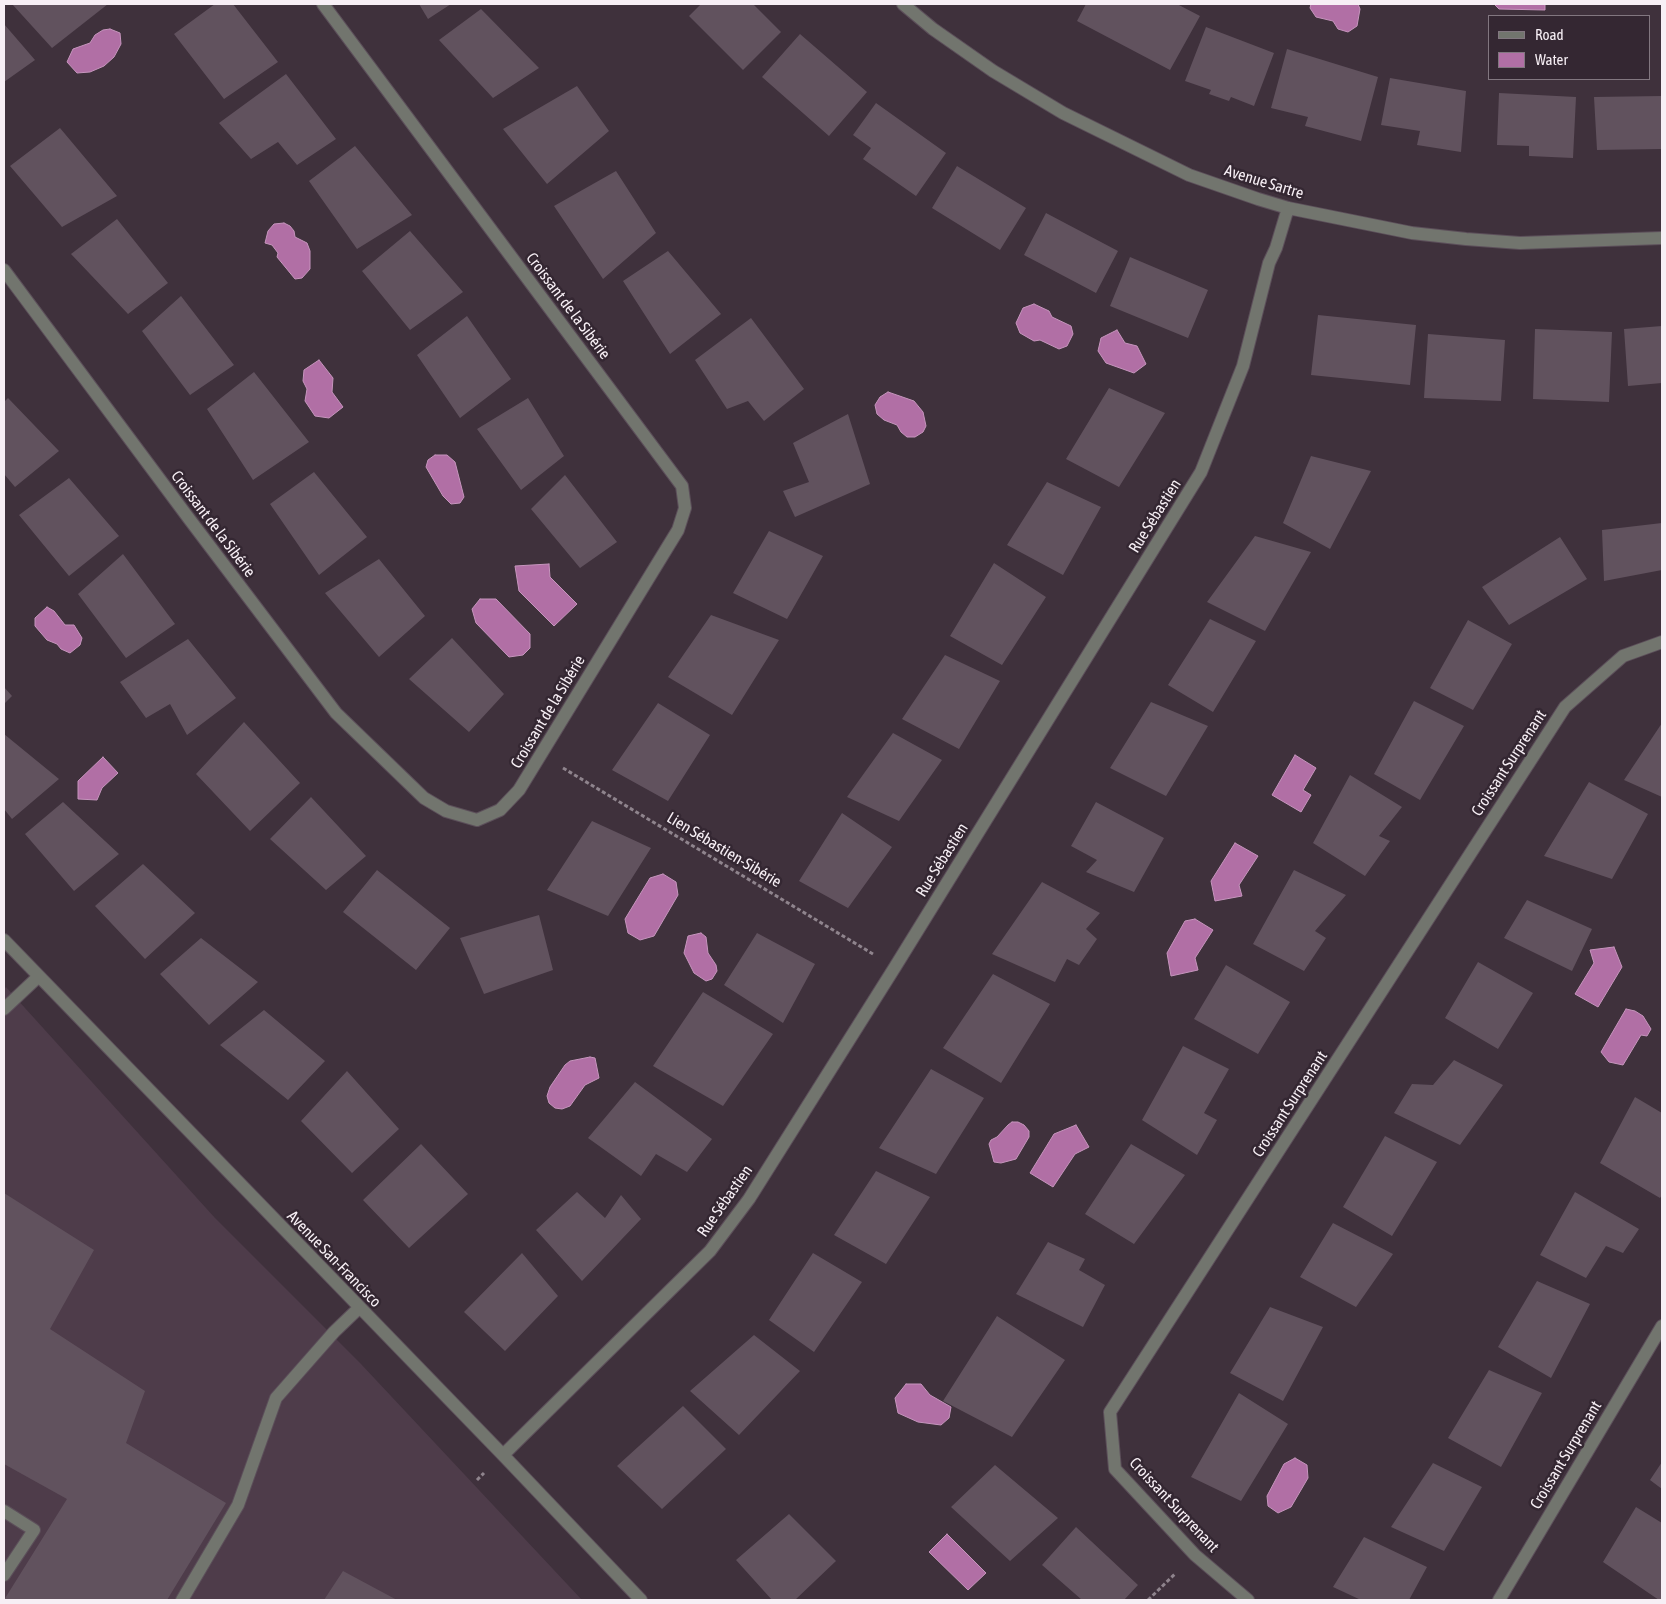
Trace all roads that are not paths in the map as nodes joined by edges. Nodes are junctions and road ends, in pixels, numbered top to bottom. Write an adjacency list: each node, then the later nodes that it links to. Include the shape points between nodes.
1 (322, 4): 5 (street, Croissant de la Sibérie, via 682,486 685,508 678,530 519,790 500,810 476,820 446,811 424,798 336,713)
2 (903, 4): 3 (street, Avenue Sartre, via 993,71 1063,113 1189,175)
3 (1288, 208): 4 (street, Avenue Sartre, via 1412,233 1466,240 1520,243); 12 (street, Rue Sébastien, via 1269,263 1243,366 1201,472 749,1199 710,1251)
4 (1662, 238)
5 (4, 270)
6 (1662, 642): 17 (street, Croissant Surprenant, via 1623,656 1565,708 1110,1412 1115,1469 1196,1555)
7 (4, 940): 8 (street, Avenue San-Francisco)
8 (38, 977): 9 (street); 10 (street, Avenue San-Francisco)
9 (4, 1009)
10 (359, 1308): 12 (street, Avenue San-Francisco); 15 (street, via 276,1398 238,1505)
11 (1662, 1326): 18 (street, Croissant Surprenant)
12 (503, 1455): 16 (street, Avenue San-Francisco)
13 (4, 1511): 14 (street, via 34,1530)
14 (4, 1575)
15 (182, 1600)
16 (639, 1600)
17 (1248, 1600)
18 (1498, 1600)

